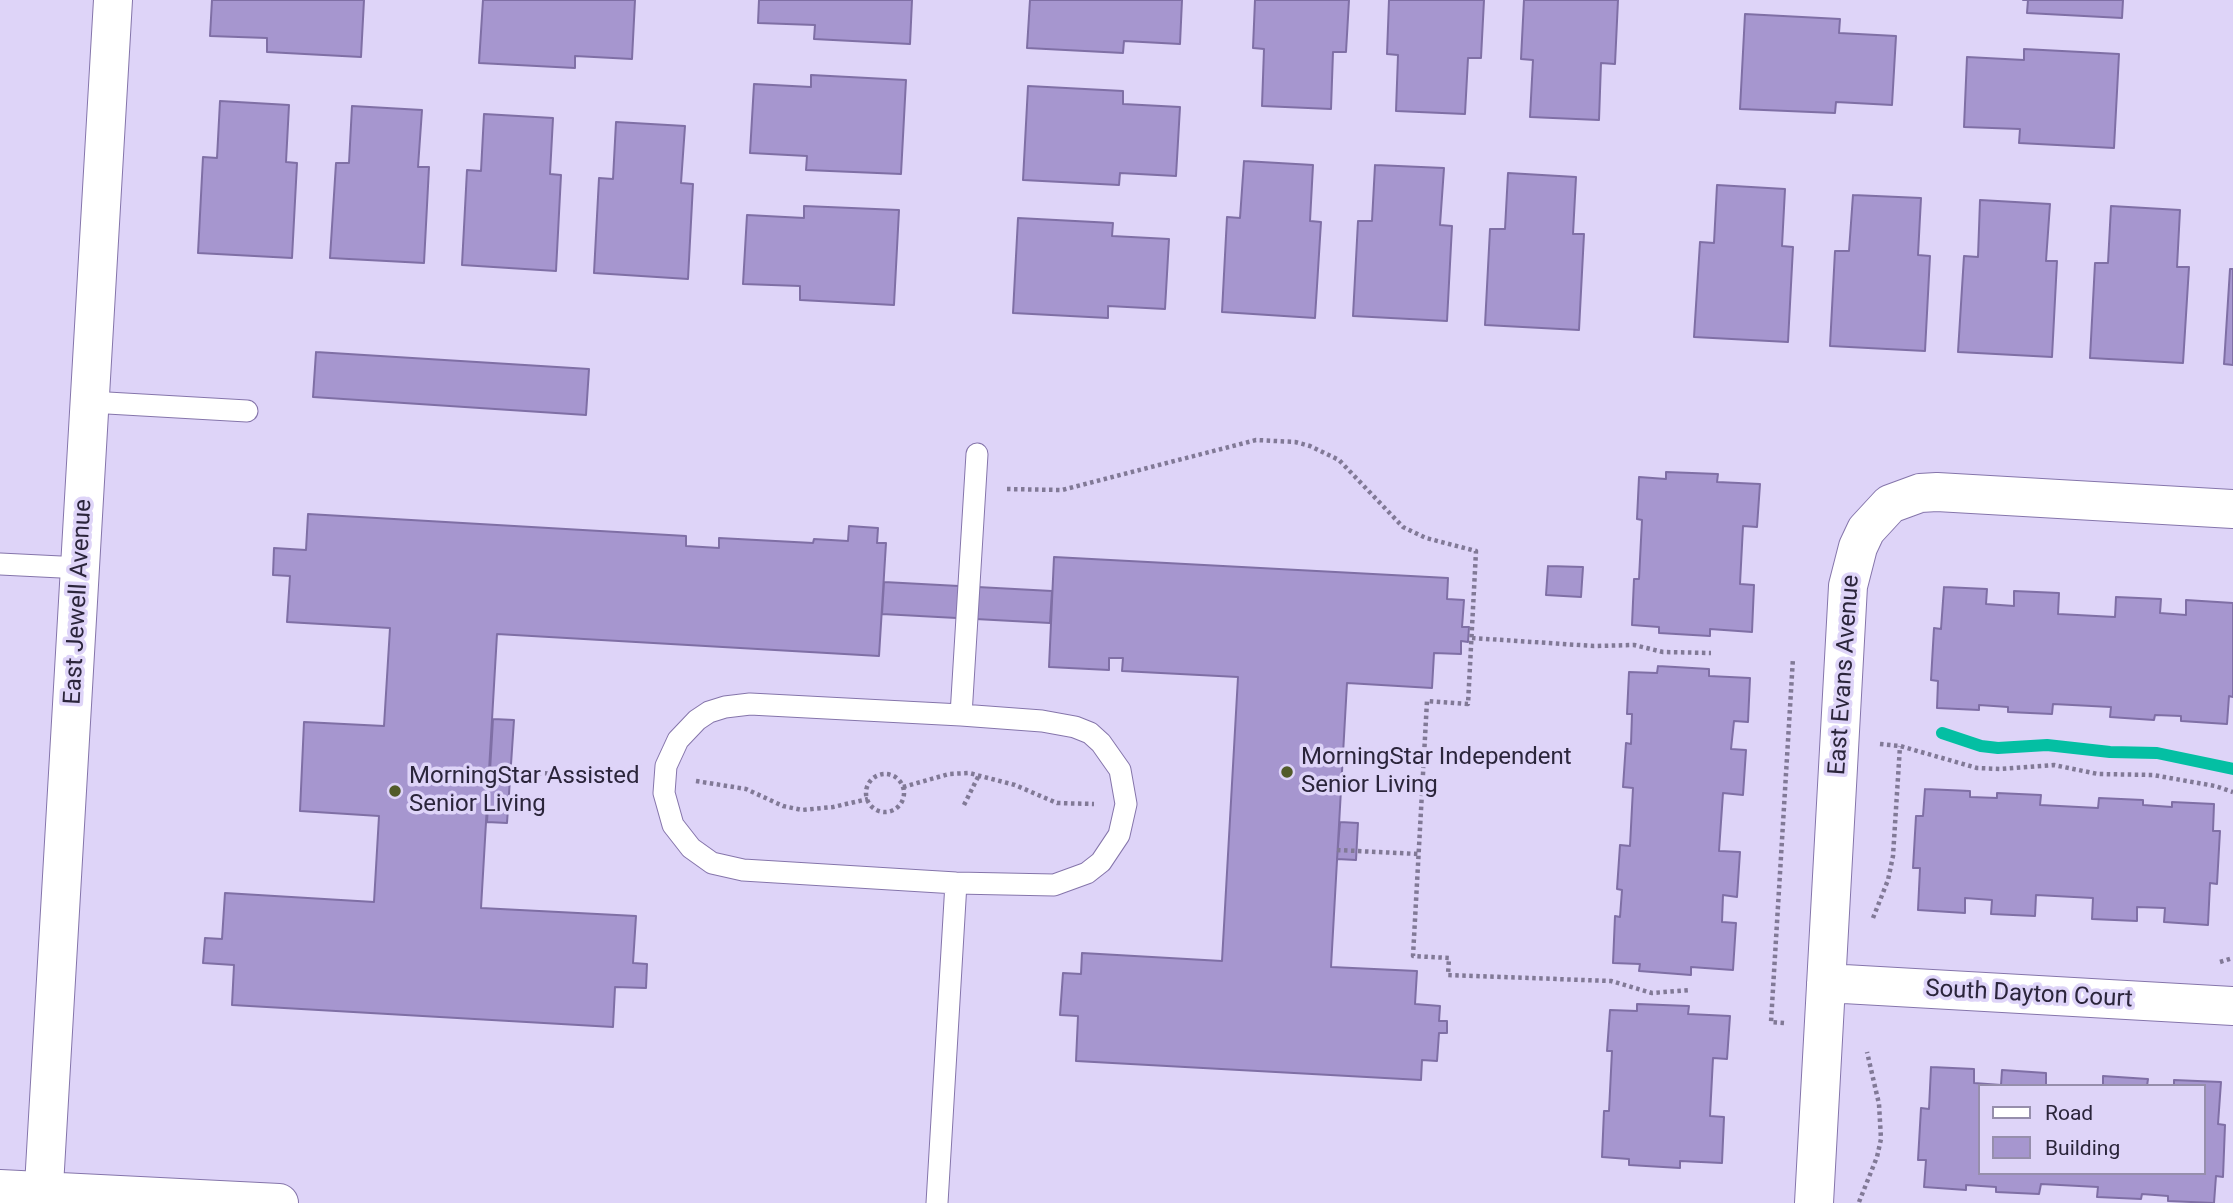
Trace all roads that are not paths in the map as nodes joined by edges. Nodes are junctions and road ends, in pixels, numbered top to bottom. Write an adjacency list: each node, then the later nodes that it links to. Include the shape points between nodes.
1 (113, 0): 2 (street, East Jewell Avenue)
2 (90, 402): 3 (lane); 7 (street, East Jewell Avenue)
3 (247, 411)
4 (977, 454): 8 (lane)
5 (2233, 509): 10 (street, East Evans Avenue, via 1937,492 1906,497 1876,517 1858,547 1848,586)
6 (0, 564): 7 (lane)
7 (81, 568): 13 (street, East Jewell Avenue)
8 (961, 715): 9 (lane, via 1042,721 1090,733 1120,770 1126,804 1119,835 1109,852 1079,878 1035,886); 9 (lane, via 766,704 725,707 703,716 678,740 666,766 664,793 682,840 712,863 743,870)
9 (956, 883): 15 (lane)
10 (1826, 983): 11 (street, South Dayton Court); 16 (street, East Evans Avenue)
11 (2233, 1006)
12 (0, 1189): 13 (street)
13 (43, 1197): 14 (street)
14 (279, 1203)
15 (937, 1203)
16 (1814, 1203)

